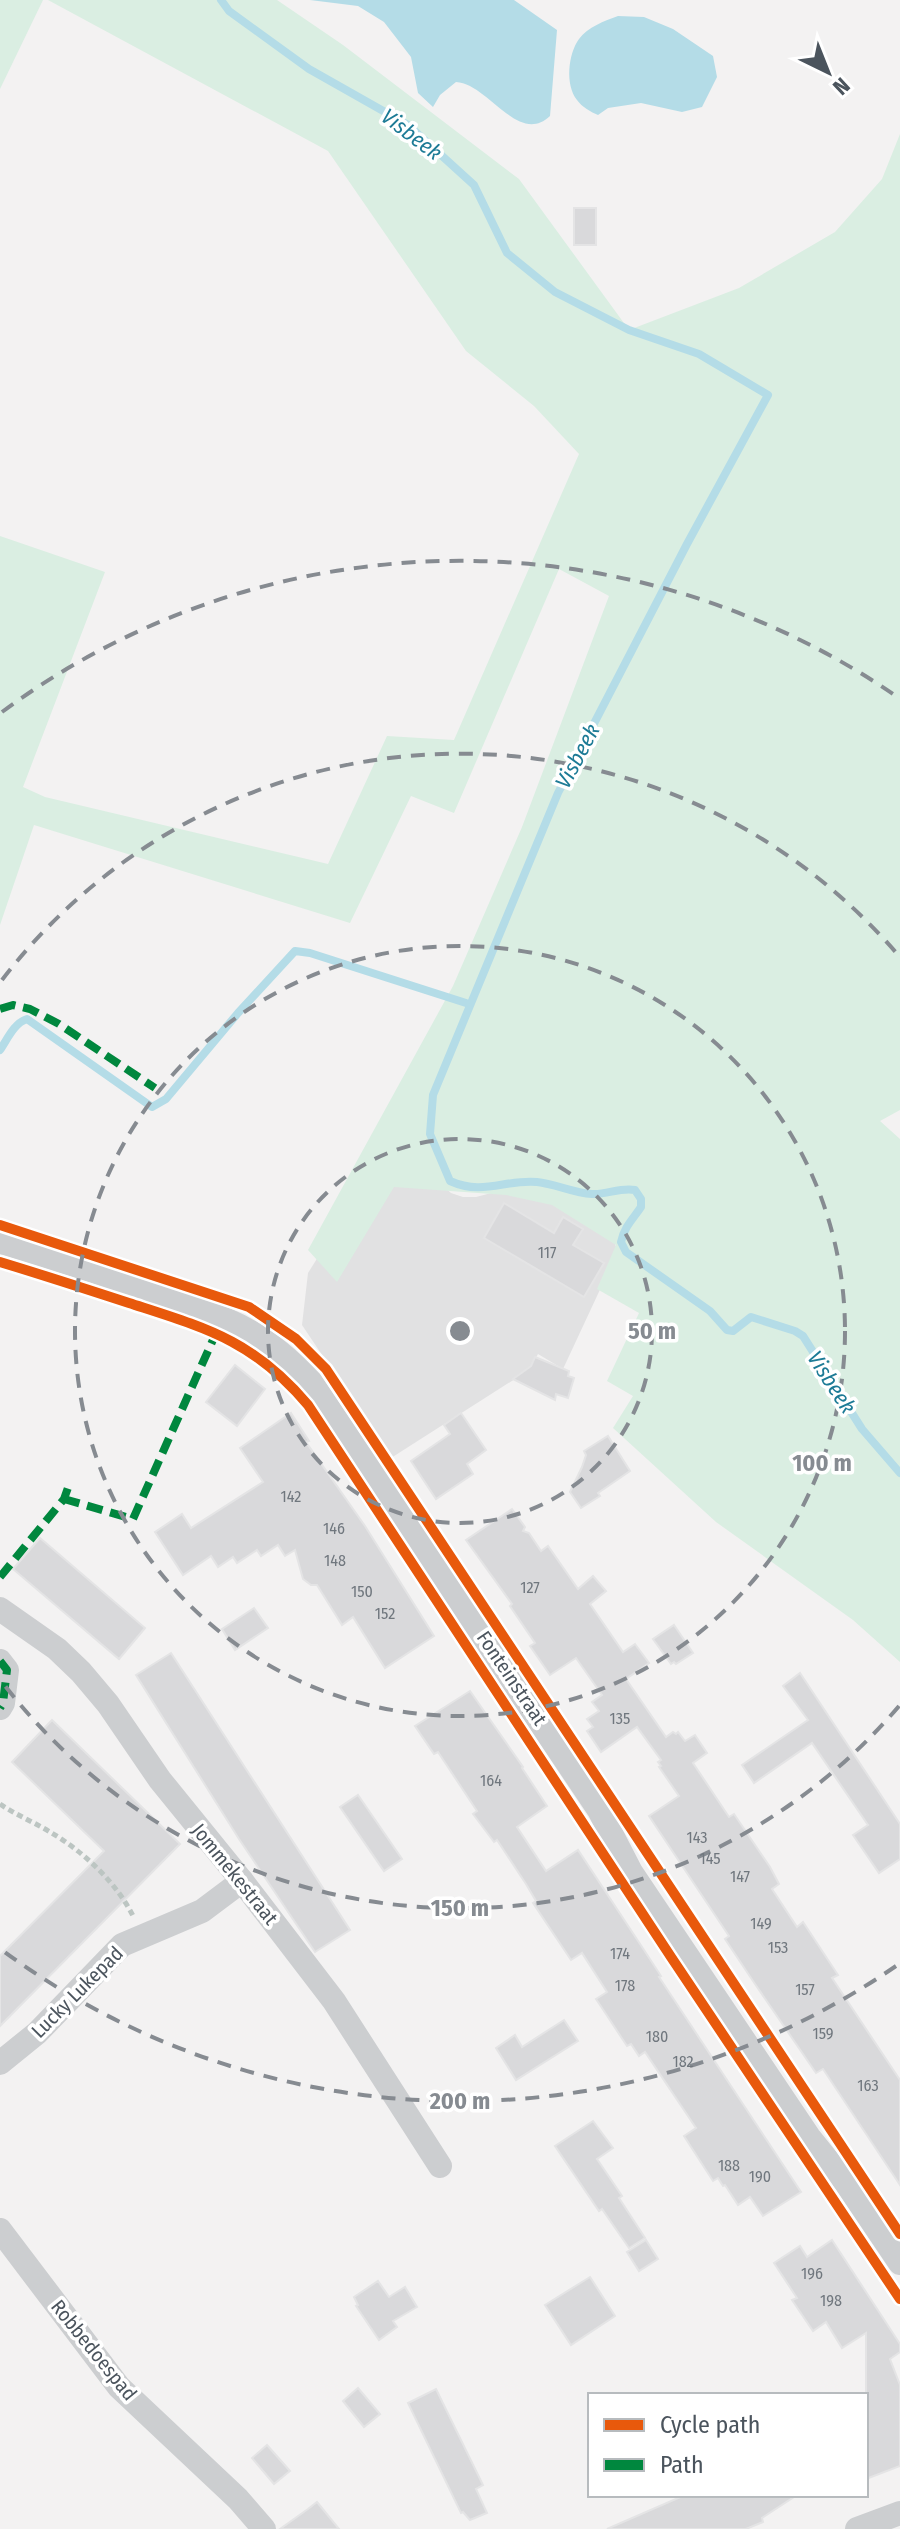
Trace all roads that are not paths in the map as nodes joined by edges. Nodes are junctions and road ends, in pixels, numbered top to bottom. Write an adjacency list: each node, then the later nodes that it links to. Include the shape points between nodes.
1 (0, 1242): 9 (street, Fonteinstraat, via 238,1324 278,1350 311,1382 599,1810 649,1898)
2 (0, 1609): 5 (street, Jommekestraat, via 81,1672)
3 (0, 1661): 4 (street, via 7,1670)
4 (0, 1708)
5 (242, 1881): 6 (street, Lucky Lukepad, via 202,1911 122,1945 37,2033); 7 (street, Jommekestraat, via 334,2001)
6 (0, 2063)
7 (440, 2166)
8 (0, 2230): 11 (street, Robbedoespad, via 119,2387)
9 (900, 2263)
10 (900, 2513): 12 (street)
11 (264, 2529)
12 (857, 2529)

